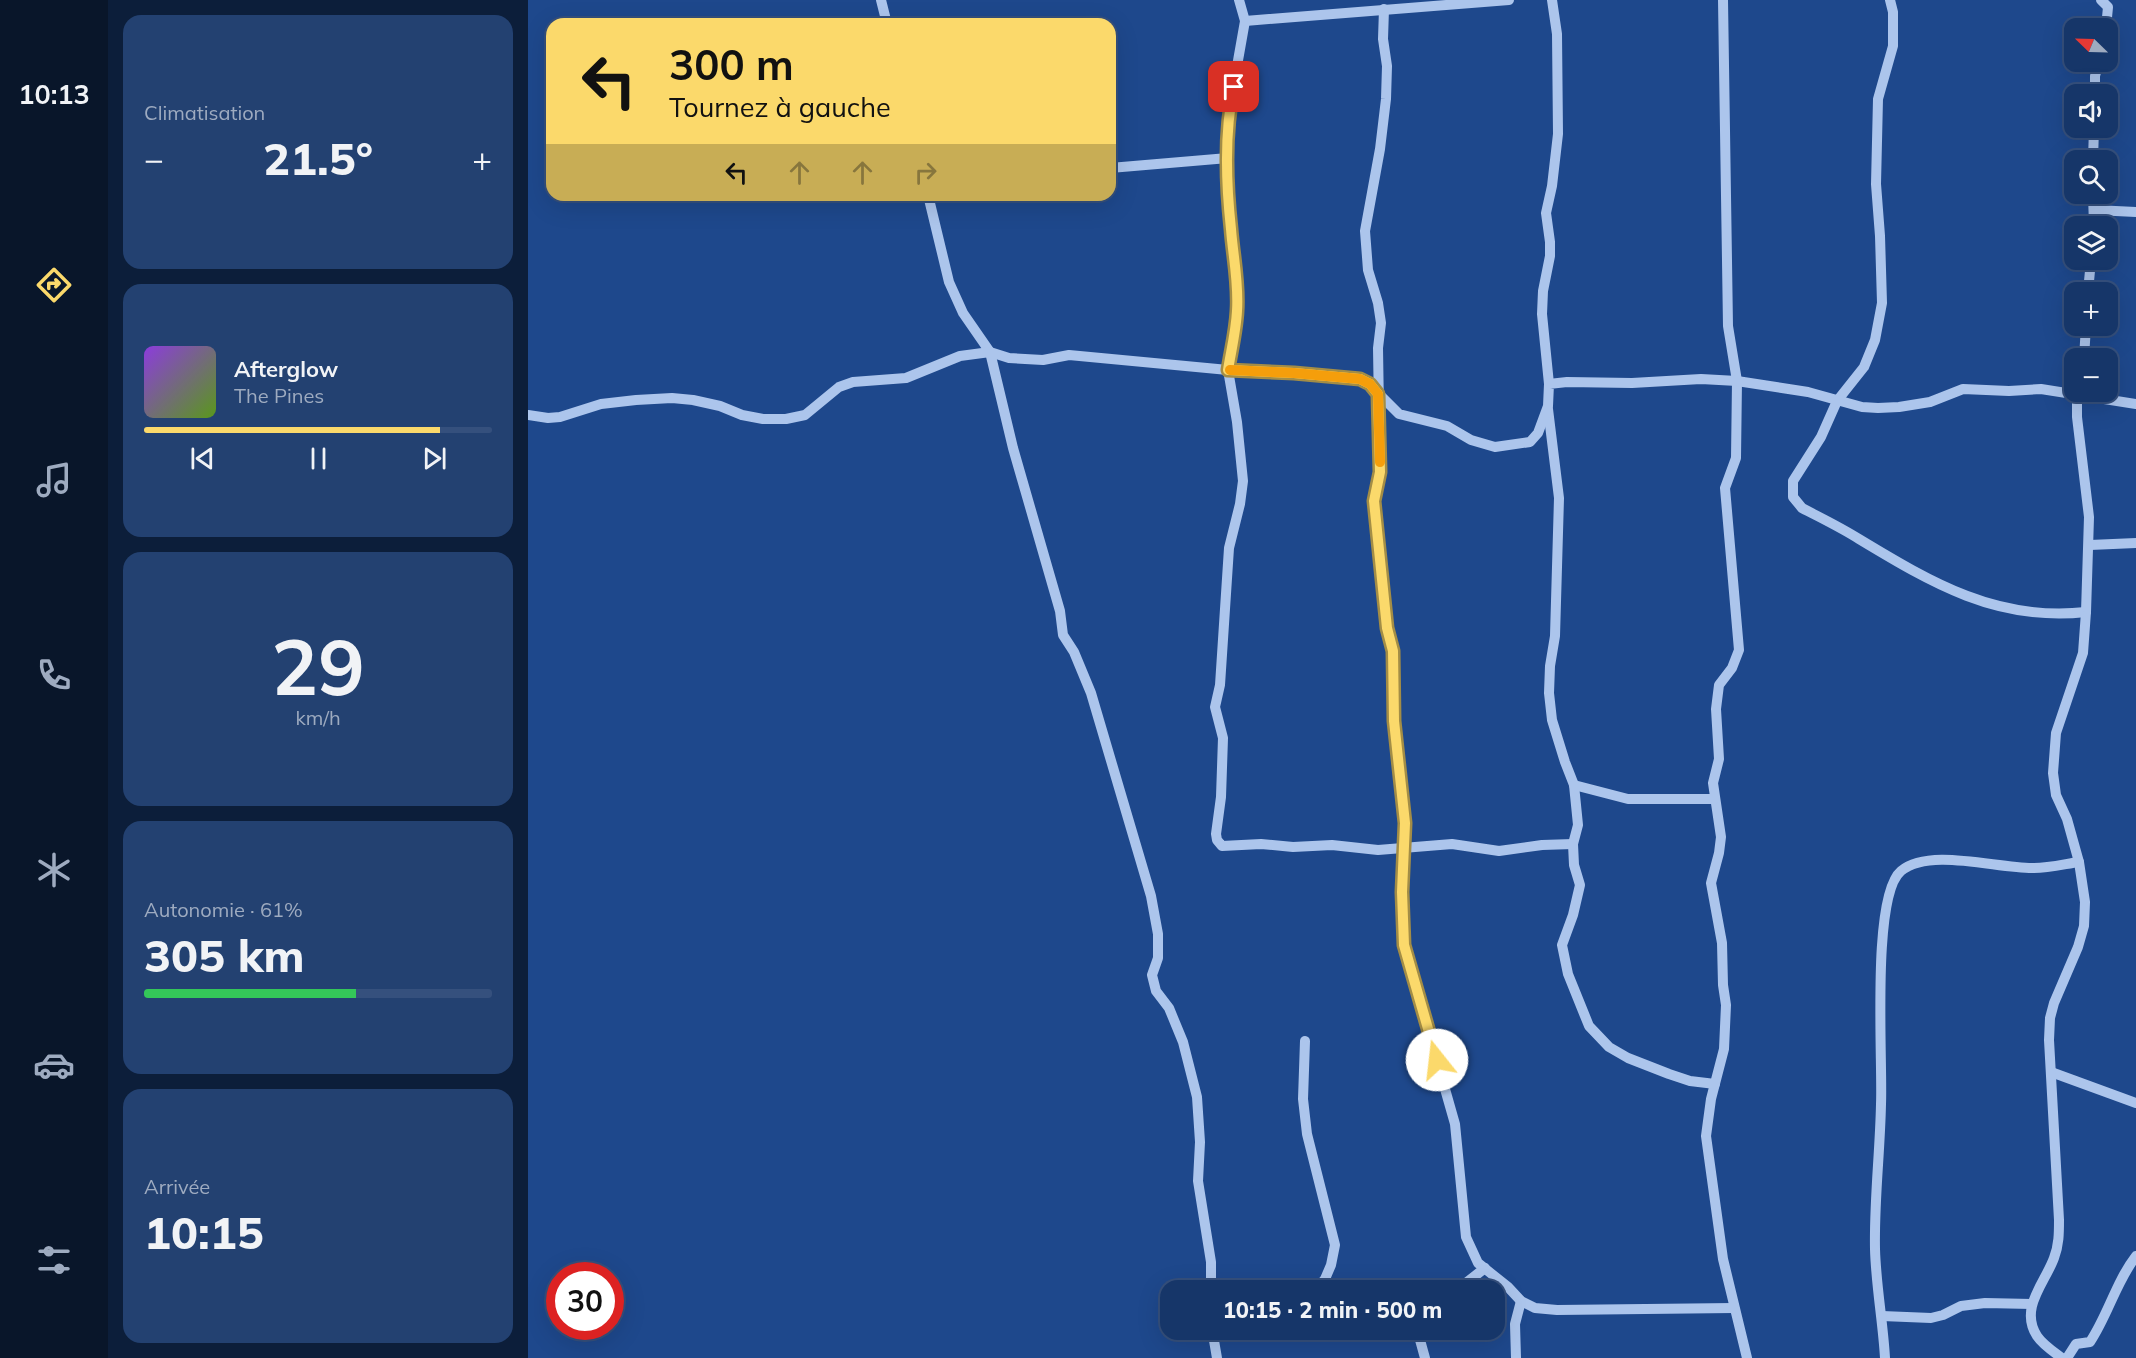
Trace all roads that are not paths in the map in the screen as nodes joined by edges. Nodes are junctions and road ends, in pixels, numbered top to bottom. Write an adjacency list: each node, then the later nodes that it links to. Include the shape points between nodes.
1 (881, 0): 9 (street)
2 (1239, 0): 11 (street)
3 (1509, 0): 8 (street)
4 (1552, 0): 22 (street, via 1557,34 1558,134 1546,213 1551,256 1542,315)
5 (1723, 0): 21 (street, via 1728,326)
6 (1890, 0): 25 (street, via 1893,46 1878,99 1876,184 1882,303 1875,340 1864,367)
7 (2101, 0): 10 (street, via 2108,7)
8 (1384, 9): 11 (street); 24 (street, via 1386,99 1365,231 1368,270 1381,323)
9 (886, 18)
10 (2107, 18)
11 (1245, 21): 12 (street, via 1231,100)
12 (1228, 158): 13 (street); 20 (street, via 1237,312)
13 (1116, 167)
14 (929, 201): 19 (street, via 949,282 963,314)
15 (2094, 204): 16 (street)
16 (2095, 210): 17 (street); 18 (street)
17 (2136, 212)
18 (2095, 216)
19 (990, 352): 20 (street, via 1009,358 1043,360 1069,355); 30 (street, via 960,356 906,378 853,382 839,387 804,415 786,419 763,420 720,406 672,398 602,404 560,417); 45 (street, via 1060,611 1063,635 1091,693 1151,896 1158,934 1158,958 1152,975 1156,991 1170,1008 1180,1033 1197,1097 1198,1181)
20 (1228, 370): 24 (street, via 1360,379); 37 (street, via 1243,482 1229,548 1220,685 1215,707 1223,738 1217,840 1222,846 1332,845 1378,850)
21 (1737, 381): 22 (street); 25 (street, via 1808,392); 35 (street, via 1736,458 1725,488 1739,650 1719,685 1719,759)
22 (1549, 384): 29 (street)
23 (2064, 392): 25 (street, via 1963,389 1930,402 1878,408)
24 (1378, 394): 29 (street, via 1399,414 1447,426 1471,440 1495,447 1530,442 1538,433); 37 (street, via 1380,472 1374,501 1387,628 1393,651 1394,721)
25 (1837, 401): 33 (street, via 1821,437 1793,481 1793,496 1802,508 1950,591 2041,615)
26 (2118, 401): 28 (street)
27 (2078, 402): 32 (street)
28 (2136, 404)
29 (1548, 406): 34 (street, via 1559,498 1555,636 1549,693 1552,720)
30 (528, 415)
31 (2136, 543): 32 (street)
32 (2090, 545): 33 (street)
33 (2086, 612): 38 (street, via 2084,653 2056,733 2053,773 2056,795)
34 (1574, 785): 35 (street, via 1628,799); 36 (street, via 1578,825)
35 (1714, 799): 41 (street, via 1720,837 1711,883 1721,934 1726,1005 1724,1049)
36 (1573, 844): 37 (street, via 1499,851 1452,844); 41 (street, via 1580,885 1562,945 1568,974 1589,1026 1609,1047 1628,1058 1690,1081)
37 (1405, 847): 44 (street, via 1404,945 1455,1125 1466,1237 1478,1263)
38 (2079, 862): 40 (street, via 2084,926 2050,1018); 51 (street, via 2034,868 1923,860 1901,871 1894,880 1884,917 1880,981 1882,1102 1875,1215)
39 (1305, 1041): 46 (street, via 1303,1099 1307,1134 1335,1245)
40 (2051, 1072): 42 (street); 49 (street, via 2058,1246)
41 (1715, 1084): 50 (street, via 1706,1136)
42 (2136, 1103)
43 (2136, 1256): 60 (street, via 2099,1329 2090,1342 2076,1344)
44 (1485, 1268): 47 (street); 48 (street)
45 (1211, 1280)
46 (1326, 1280)
47 (1470, 1280)
48 (1521, 1301): 50 (street, via 1534,1308 1557,1310); 56 (street, via 1515,1324)
49 (2032, 1304): 51 (street, via 1961,1306 1931,1318); 59 (street, via 2031,1321 2037,1337)
50 (1734, 1308): 57 (street)
51 (1882, 1316): 58 (street)
52 (1214, 1340): 54 (street)
53 (1420, 1340): 55 (street)
54 (1217, 1358)
55 (1425, 1358)
56 (1516, 1358)
57 (1747, 1358)
58 (1885, 1358)
59 (2062, 1358)
60 (2067, 1358)

